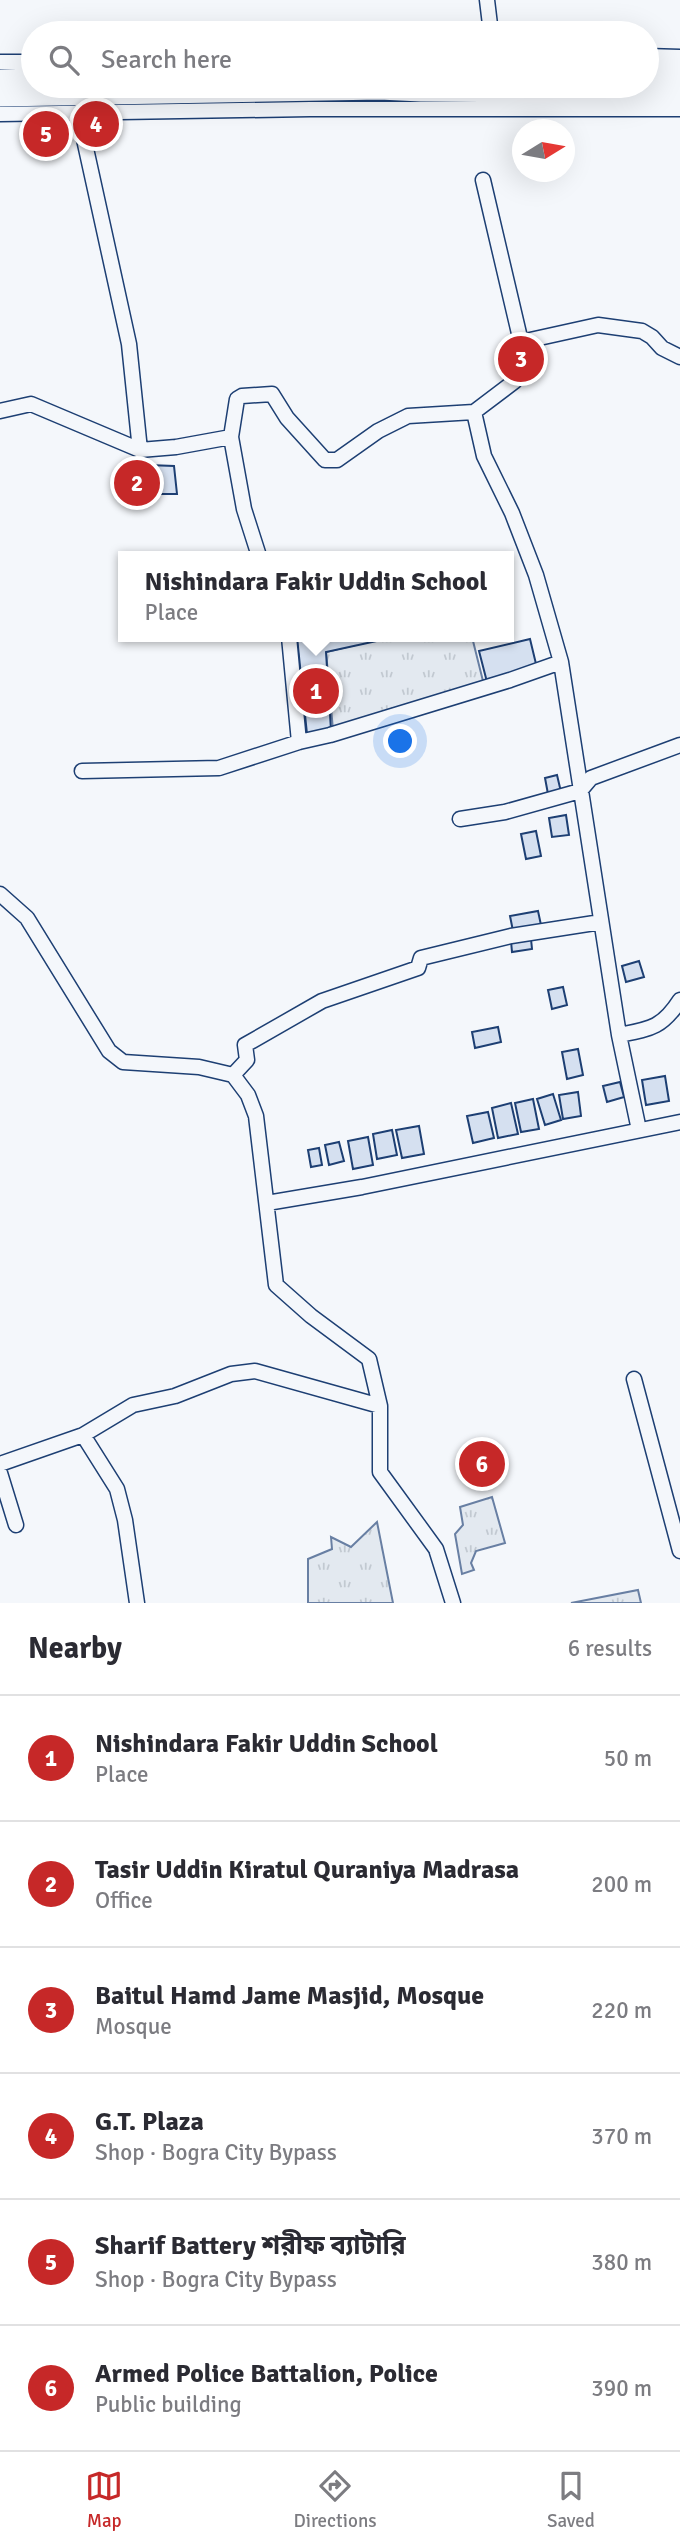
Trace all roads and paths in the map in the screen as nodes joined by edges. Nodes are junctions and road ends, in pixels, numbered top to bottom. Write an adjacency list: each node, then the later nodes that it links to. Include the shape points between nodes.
1 (487, 0): 2 (street)
2 (490, 21)
3 (659, 57): 4 (street)
4 (680, 57)
5 (0, 62): 6 (street)
6 (21, 62)
7 (659, 73): 8 (highway)
8 (680, 73)
9 (0, 79): 10 (highway)
10 (21, 79)
11 (680, 93): 14 (highway)
12 (0, 96): 13 (highway)
13 (21, 96)
14 (659, 96)
15 (546, 98): 17 (highway)
16 (647, 98): 17 (highway)
17 (620, 102): 18 (street); 19 (street)
18 (680, 109)
19 (78, 112): 20 (street); 27 (street, via 129,344)
20 (0, 114)
21 (482, 180): 22 (street)
22 (521, 342): 23 (street, via 598,325 642,331); 25 (street, via 515,381)
23 (680, 357)
24 (0, 411): 27 (street, via 31,404)
25 (474, 412): 26 (street, via 408,416 337,460 325,460 272,394 242,396 237,400); 30 (street, via 484,456 536,575)
26 (231, 436): 27 (street); 28 (street, via 244,509)
27 (140, 450)
28 (257, 551)
29 (289, 642): 31 (street)
30 (561, 663): 31 (street); 34 (street)
31 (299, 742): 33 (street, via 219,768)
32 (680, 746): 34 (street, via 591,778)
33 (82, 771)
34 (580, 791): 35 (street); 37 (street)
35 (460, 820)
36 (0, 894): 40 (street, via 27,918 109,1051 123,1062)
37 (601, 922): 39 (street); 40 (street, via 511,936 421,958 418,968 323,1001 245,1045 247,1060)
38 (680, 1000): 39 (street, via 656,1028)
39 (620, 1035): 42 (street)
40 (233, 1074): 43 (street, via 256,1116)
41 (680, 1122): 42 (street)
42 (639, 1130): 43 (street)
43 (267, 1203): 45 (street, via 276,1285 369,1359)
44 (634, 1379): 50 (street)
45 (380, 1406): 46 (street, via 255,1371 231,1374 175,1396 133,1405); 52 (street, via 380,1472 436,1549)
46 (83, 1435): 47 (street); 51 (street, via 117,1489)
47 (0, 1464)
48 (0, 1474): 49 (street)
49 (16, 1525)
50 (680, 1551)
51 (137, 1603)
52 (453, 1603)

